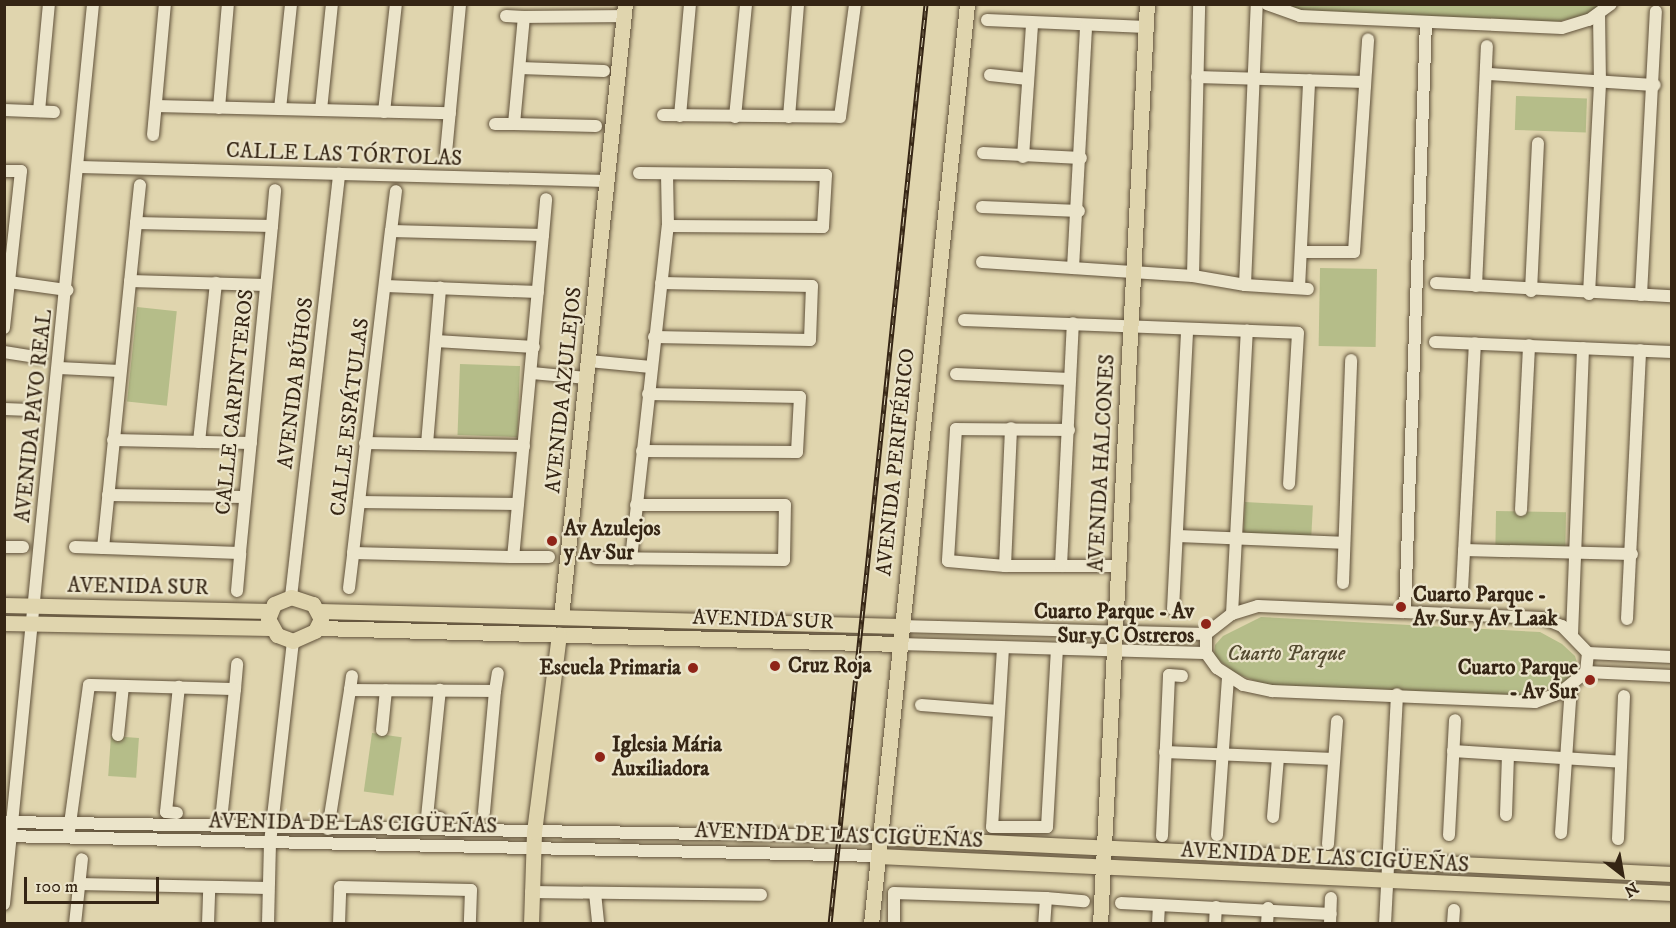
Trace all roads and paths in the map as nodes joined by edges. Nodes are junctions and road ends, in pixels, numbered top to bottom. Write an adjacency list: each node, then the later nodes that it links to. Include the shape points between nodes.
1 (49, 4): 47 (street)
2 (93, 4): 64 (street, AVENIDA PAVO REAL)
3 (165, 4): 42 (street)
4 (228, 4): 43 (street)
5 (291, 4): 44 (street)
6 (332, 4): 46 (street)
7 (396, 4): 49 (street)
8 (460, 4): 50 (street)
9 (690, 4): 52 (street)
10 (746, 4): 53 (street)
11 (798, 4): 54 (street)
12 (855, 4): 54 (street, via 840,117)
13 (967, 4): 184 (main road, AVENIDA PERIFÉRICO)
14 (1147, 4): 28 (main road, AVENIDA HALCONES)
15 (1199, 4): 35 (street)
16 (1267, 4): 25 (street, via 1300,15)
17 (1611, 4): 21 (street)
18 (1257, 9): 37 (street)
19 (624, 10): 23 (street); 69 (main road, AVENIDA AZULEJOS)
20 (1656, 11): 41 (street)
21 (1599, 14): 25 (street, via 1562,28); 40 (street)
22 (506, 15): 23 (street)
23 (524, 17): 31 (street)
24 (987, 20): 26 (street)
25 (1426, 22): 178 (street)
26 (1032, 24): 27 (street); 36 (street)
27 (1086, 26): 28 (street); 63 (street)
28 (1146, 27): 85 (main road, AVENIDA HALCONES)
29 (1368, 39): 39 (street)
30 (1487, 46): 33 (street)
31 (520, 69): 32 (street); 56 (street)
32 (604, 70)
33 (1488, 74): 40 (street); 95 (street)
34 (990, 75): 36 (street)
35 (1197, 77): 37 (street); 86 (street)
36 (1028, 79): 62 (street)
37 (1253, 79): 38 (street); 93 (street)
38 (1309, 80): 39 (street); 82 (street)
39 (1365, 82): 82 (street, via 1354,252)
40 (1600, 84): 41 (street); 100 (street)
41 (1655, 85): 101 (street)
42 (156, 106): 43 (street); 58 (street)
43 (219, 108): 44 (street)
44 (280, 109): 46 (street)
45 (4, 110): 47 (street)
46 (321, 110): 49 (street)
47 (39, 111): 48 (street)
48 (54, 112)
49 (384, 112): 50 (street)
50 (450, 113): 60 (street)
51 (663, 115): 52 (street)
52 (680, 116): 53 (street)
53 (735, 117): 54 (street)
54 (789, 117)
55 (495, 124): 56 (street)
56 (514, 124): 57 (street)
57 (596, 126)
58 (153, 135)
59 (1538, 143): 98 (street)
60 (446, 153)
61 (983, 153): 62 (street)
62 (1023, 157): 63 (street)
63 (1081, 158): 75 (street)
64 (80, 167): 67 (street, CALLE LAS TÓRTOLAS); 97 (street, AVENIDA PAVO REAL)
65 (4, 171): 79 (street, via 21,171)
66 (639, 173): 68 (street)
67 (339, 174): 69 (street, CALLE LAS TÓRTOLAS); 171 (street, AVENIDA BÚHOS)
68 (667, 175): 78 (street); 78 (street, via 826,175 823,227)
69 (606, 181): 121 (main road, AVENIDA AZULEJOS)
70 (140, 185): 76 (street)
71 (275, 190): 77 (street, CALLE CARPINTEROS)
72 (396, 191): 80 (street, CALLE ESPÁTULAS)
73 (546, 199): 81 (street)
74 (982, 207): 75 (street)
75 (1079, 211): 84 (street)
76 (136, 223): 77 (street); 87 (street)
77 (272, 226): 92 (street, CALLE CARPINTEROS)
78 (668, 226): 90 (street)
79 (10, 230): 88 (street)
80 (392, 231): 81 (street); 94 (street, CALLE ESPÁTULAS)
81 (543, 236): 99 (street)
82 (1301, 252): 93 (street, via 1303,288)
83 (982, 262): 84 (street)
84 (1073, 267): 85 (street)
85 (1133, 272): 86 (street); 105 (main road, AVENIDA HALCONES)
86 (1194, 276): 93 (street)
87 (130, 281): 89 (street); 124 (street)
88 (9, 282): 97 (street); 106 (street)
89 (216, 283): 92 (street); 135 (street)
90 (661, 283): 109 (street); 109 (street, via 812,286 810,340)
91 (1436, 283): 95 (street)
92 (266, 285): 136 (street, CALLE CARPINTEROS)
93 (1245, 285)
94 (386, 286): 96 (street); 137 (street, CALLE ESPÁTULAS)
95 (1476, 286): 98 (street)
96 (440, 288): 99 (street); 110 (street)
97 (67, 290): 123 (street, AVENIDA PAVO REAL)
98 (1531, 291): 100 (street)
99 (538, 292): 114 (street)
100 (1589, 294): 101 (street)
101 (1641, 295): 102 (street)
102 (1671, 296)
103 (964, 320): 104 (street)
104 (1073, 323): 105 (street); 128 (street)
105 (1132, 325): 107 (street); 166 (main road, AVENIDA HALCONES)
106 (4, 328)
107 (1187, 329): 108 (street); 148 (street)
108 (1247, 330): 141 (street, via 1298,333); 149 (street)
109 (654, 337): 122 (street)
110 (436, 341): 114 (street); 138 (street)
111 (1435, 342): 112 (street)
112 (1475, 343): 113 (street); 155 (street)
113 (1529, 345): 115 (street); 147 (street)
114 (534, 347): 125 (street)
115 (1583, 348): 116 (street); 159 (street)
116 (1640, 350): 118 (street); 158 (street)
117 (4, 352): 119 (street)
118 (1671, 352)
119 (40, 358)
120 (1351, 360): 150 (street)
121 (597, 361): 122 (street); 127 (main road, AVENIDA AZULEJOS)
122 (651, 367): 129 (street)
123 (59, 368): 124 (street); 173 (street, AVENIDA PAVO REAL)
124 (120, 371): 134 (street)
125 (532, 373): 127 (street); 139 (street)
126 (956, 374): 128 (street)
127 (587, 378): 179 (main road, AVENIDA AZULEJOS)
128 (1070, 379): 133 (street)
129 (648, 394): 140 (street); 140 (street, via 800,398 797,452)
130 (4, 409): 131 (street)
131 (30, 410)
132 (1011, 428): 133 (street); 164 (street); 164 (street, via 956,429 948,561)
133 (1070, 430): 165 (street)
134 (113, 440): 135 (street); 142 (street)
135 (199, 442): 136 (street)
136 (251, 443): 143 (street, CALLE CARPINTEROS)
137 (365, 443): 138 (street); 144 (street, CALLE ESPÁTULAS)
138 (427, 444): 139 (street)
139 (524, 446): 145 (street)
140 (642, 451): 146 (street)
141 (1289, 484)
142 (108, 495): 143 (street); 154 (street)
143 (245, 497): 156 (street, CALLE CARPINTEROS)
144 (359, 501): 145 (street); 157 (street, CALLE ESPÁTULAS)
145 (518, 504): 160 (street)
146 (636, 505): 163 (street); 163 (street, via 785,505 784,560)
147 (1521, 510)
148 (1178, 536): 149 (street); 175 (street)
149 (1235, 539): 150 (street); 174 (street)
150 (1342, 543): 167 (street)
151 (23, 547): 153 (street)
152 (75, 547): 154 (street)
153 (4, 548)
154 (103, 548): 156 (street)
155 (1464, 550): 159 (street); 169 (street)
156 (240, 553): 170 (street, CALLE CARPINTEROS)
157 (353, 554): 160 (street); 168 (street, CALLE ESPÁTULAS)
158 (1632, 554): 159 (street); 180 (street)
159 (1574, 555): 190 (street)
160 (513, 557): 161 (street)
161 (549, 557)
162 (596, 558): 163 (street)
163 (631, 559)
164 (1005, 566): 165 (street)
165 (1061, 566): 166 (street)
166 (1112, 566): 187 (main road, AVENIDA HALCONES)
167 (1343, 584)
168 (348, 588)
169 (1462, 590)
170 (237, 591)
171 (291, 597): 176 (main road, via 274,604); 177 (main road, via 305,599)
172 (4, 605): 173 (main road, AVENIDA SUR)
173 (34, 606): 176 (main road, AVENIDA SUR); 182 (street, AVENIDA PAVO REAL)
174 (1232, 608): 178 (street); 188 (street)
175 (1173, 609)
176 (270, 611): 185 (main road)
177 (319, 611): 179 (main road, AVENIDA SUR); 186 (main road)
178 (1405, 611): 190 (street, via 1542,618)
179 (561, 617): 183 (main road, AVENIDA SUR); 189 (street, AVENIDA AZULEJOS)
180 (1627, 619)
181 (4, 623): 182 (main road, AVENIDA SUR)
182 (33, 623): 185 (main road, AVENIDA SUR); 237 (street, AVENIDA PAVO REAL)
183 (788, 623): 184 (main road, AVENIDA SUR); 192 (main road)
184 (900, 626): 187 (street, AVENIDA SUR); 193 (main road, AVENIDA PERIFÉRICO)
185 (270, 628): 191 (main road)
186 (319, 628): 189 (main road, AVENIDA SUR); 191 (main road)
187 (1114, 632): 188 (street, AVENIDA SUR); 196 (main road, AVENIDA HALCONES)
188 (1206, 634): 198 (street)
189 (559, 635): 192 (main road, AVENIDA SUR); 241 (main road, AVENIDA AZULEJOS)
190 (1572, 635): 197 (street)
191 (293, 641): 239 (street)
192 (787, 641): 193 (main road, AVENIDA SUR)
193 (898, 644): 194 (street, AVENIDA SUR); 247 (main road, AVENIDA PERIFÉRICO)
194 (1003, 648): 195 (street, AVENIDA SUR); 218 (street)
195 (1057, 649): 196 (street, AVENIDA SUR); 218 (street, via 1047,827 992,827)
196 (1114, 651): 198 (street, AVENIDA SUR); 253 (main road, AVENIDA HALCONES)
197 (1587, 653): 199 (street); 201 (street)
198 (1206, 654): 206 (street)
199 (1671, 657)
200 (237, 664): 209 (street)
201 (1586, 672): 205 (street); 214 (street)
202 (498, 673): 213 (street)
203 (352, 676): 210 (street)
204 (1182, 676): 223 (street, via 1168,675)
205 (1671, 676)
206 (1228, 677): 215 (street, via 1243,685 1272,691); 225 (street)
207 (123, 686): 208 (street); 222 (street); 238 (street, via 89,685)
208 (179, 687): 209 (street); 232 (street, via 166,812)
209 (235, 689): 231 (street)
210 (350, 690): 211 (street); 240 (street)
211 (386, 690): 212 (street); 221 (street)
212 (440, 690): 213 (street); 236 (street, via 427,817)
213 (495, 691): 233 (street)
214 (1570, 691): 215 (street, via 1535,702); 229 (street)
215 (1397, 694): 256 (street)
216 (1624, 696): 230 (street)
217 (921, 705): 218 (street)
218 (999, 711)
219 (1455, 720): 224 (street)
220 (1337, 721): 228 (street)
221 (382, 730)
222 (118, 735)
223 (1165, 752): 225 (street); 246 (street)
224 (1453, 752): 226 (street); 244 (street)
225 (1222, 754): 227 (street); 243 (street)
226 (1508, 755): 229 (street); 234 (street)
227 (1278, 757): 228 (street); 235 (street)
228 (1334, 759): 251 (street)
229 (1566, 761): 230 (street); 242 (street)
230 (1621, 762): 249 (street)
231 (222, 810)
232 (177, 813)
233 (484, 813)
234 (1506, 815)
235 (1273, 817)
236 (440, 818)
237 (8, 822): 238 (street, AVENIDA DE LAS CIGÜEÑAS); 245 (street, AVENIDA PAVO REAL)
238 (69, 823): 239 (street, AVENIDA DE LAS CIGÜEÑAS); 248 (street)
239 (272, 827): 240 (street, AVENIDA DE LAS CIGÜEÑAS); 250 (street)
240 (328, 829): 241 (street, AVENIDA DE LAS CIGÜEÑAS)
241 (534, 832): 247 (street, AVENIDA DE LAS CIGÜEÑAS); 252 (main road, AVENIDA AZULEJOS)
242 (1561, 834)
243 (1216, 835)
244 (1449, 835)
245 (8, 836): 248 (street, AVENIDA DE LAS CIGÜEÑAS); 271 (street, AVENIDA PAVO REAL)
246 (1162, 836)
247 (879, 837): 253 (main road, AVENIDA DE LAS CIGÜEÑAS); 254 (main road, AVENIDA PERIFÉRICO)
248 (69, 838): 250 (street, AVENIDA DE LAS CIGÜEÑAS)
249 (1618, 839)
250 (270, 843): 252 (street, AVENIDA DE LAS CIGÜEÑAS); 262 (street)
251 (1328, 844)
252 (533, 848): 254 (street, AVENIDA DE LAS CIGÜEÑAS); 263 (main road, AVENIDA AZULEJOS)
253 (1103, 848): 256 (main road, AVENIDA DE LAS CIGÜEÑAS); 257 (main road, AVENIDA HALCONES)
254 (878, 856): 257 (main road, AVENIDA DE LAS CIGÜEÑAS); 284 (main road, AVENIDA PERIFÉRICO)
255 (82, 860): 260 (street)
256 (1388, 862): 258 (main road, AVENIDA DE LAS CIGÜEÑAS); 259 (street)
257 (1102, 869): 259 (main road, AVENIDA DE LAS CIGÜEÑAS); 287 (main road, AVENIDA HALCONES)
258 (1671, 874)
259 (1387, 882): 265 (main road, AVENIDA DE LAS CIGÜEÑAS); 291 (street)
260 (79, 884): 261 (street); 277 (street)
261 (209, 887): 262 (street); 278 (street)
262 (268, 888): 279 (street)
263 (531, 892): 264 (street); 282 (main road, AVENIDA AZULEJOS)
264 (595, 893): 266 (street); 283 (street)
265 (1671, 893)
266 (761, 895)
267 (1046, 898): 269 (street); 285 (street, via 894,893); 286 (street)
268 (1331, 898): 276 (street)
269 (1084, 901)
270 (1121, 903): 272 (street)
271 (4, 904)
272 (1159, 905): 273 (street); 288 (street)
273 (1216, 907): 274 (street); 289 (street)
274 (1268, 908): 276 (street); 290 (street)
275 (1454, 910): 292 (street)
276 (1330, 919)
277 (75, 924)
278 (208, 924)
279 (268, 924)
280 (339, 924): 281 (street, via 340,887 471,890)
281 (470, 924)
282 (531, 924)
283 (598, 924)
284 (871, 924)
285 (894, 924)
286 (1044, 924)
287 (1100, 924)
288 (1158, 924)
289 (1215, 924)
290 (1268, 924)
291 (1385, 924)
292 (1453, 924)

